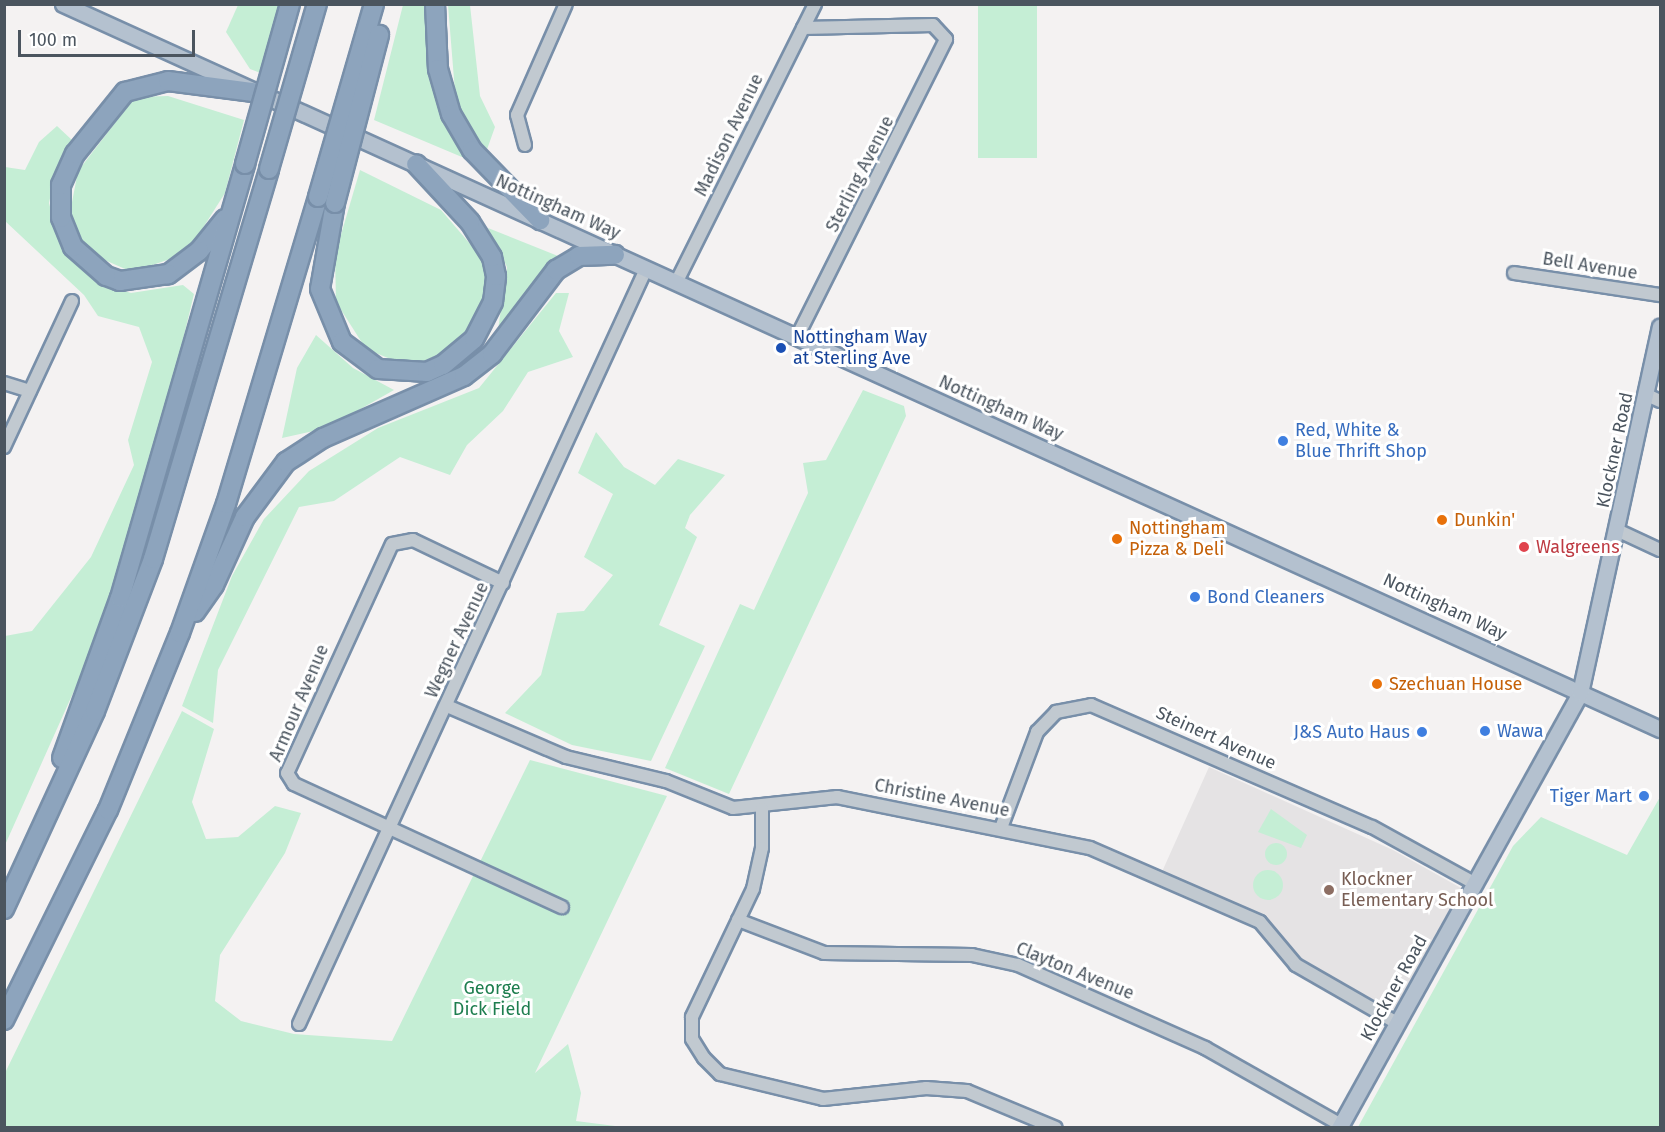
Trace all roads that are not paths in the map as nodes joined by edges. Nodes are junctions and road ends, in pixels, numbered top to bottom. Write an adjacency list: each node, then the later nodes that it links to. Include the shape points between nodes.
1 (63, 4): 9 (main road, Nottingham Way)
2 (290, 4): 12 (highway, bridge)
3 (317, 4): 37 (highway, bridge, via 153,559 95,711)
4 (376, 4): 11 (highway, bridge, via 380,34 335,203 320,289 342,342 378,369 427,372 443,365 474,339 493,302 496,276 492,257 470,222); 29 (highway, bridge, via 226,504)
5 (435, 4): 13 (highway, via 438,69 451,114 472,150)
6 (566, 4): 10 (street, via 517,115)
7 (814, 4): 8 (street, Madison Avenue)
8 (803, 28): 17 (street, Madison Avenue); 21 (street, Sterling Avenue, via 939,28 946,45)
9 (253, 92): 11 (main road, Nottingham Way); 12 (highway, via 168,81 125,92 75,154 59,202 66,234 83,260 106,276 133,283 151,281 185,264)
10 (525, 145)
11 (416, 164): 13 (main road, Nottingham Way)
12 (233, 208): 37 (highway, via 120,598)
13 (540, 220): 14 (main road, Nottingham Way)
14 (615, 255): 15 (main road, Nottingham Way); 29 (highway, via 579,256 556,270 492,354 464,376 323,438 286,462 258,497 214,585)
15 (646, 269): 17 (main road, Nottingham Way); 28 (street, Wegner Avenue)
16 (1514, 273): 18 (street, Bell Avenue)
17 (676, 282): 21 (main road, Nottingham Way)
18 (1660, 295)
19 (72, 301): 23 (street)
20 (1660, 327): 24 (main road, Klockner Road)
21 (797, 337): 30 (main road, Nottingham Way)
22 (4, 383): 23 (street)
23 (30, 391): 25 (street)
24 (1654, 398): 26 (main road, Klockner Road)
25 (4, 447)
26 (1619, 531): 27 (street); 30 (main road, Klockner Road)
27 (1660, 550)
28 (503, 583): 31 (street, Wegner Avenue); 35 (street, Armour Avenue, via 413,540 392,544 291,761 287,773 294,784)
29 (180, 633): 41 (highway, via 103,820)
30 (1580, 693): 32 (main road, Nottingham Way); 36 (main road, Klockner Road)
31 (447, 706): 33 (street, Christine Avenue, via 566,757 666,782 733,808); 35 (street, Wegner Avenue)
32 (1660, 729)
33 (762, 809): 34 (street, Christine Avenue, via 837,797); 40 (street, via 759,868)
34 (1001, 828): 36 (street, Steinert Avenue, via 1037,732 1056,712 1091,705 1372,827); 42 (street, Christine Avenue, via 1090,848 1260,922 1296,965)
35 (391, 830): 38 (street, Armour Avenue); 43 (street, Wegner Avenue)
36 (1474, 883): 42 (main road, Klockner Road)
37 (17, 884): 39 (highway)
38 (562, 907)
39 (4, 909)
40 (738, 920): 44 (street, Clayton Avenue, via 824,953 972,956 1018,965 1205,1048); 45 (street, via 691,1028 697,1050 720,1074 823,1099 926,1088 967,1091)
41 (4, 1020)
42 (1397, 1023): 44 (main road, Klockner Road)
43 (299, 1024)
44 (1340, 1126)
45 (1056, 1128)

